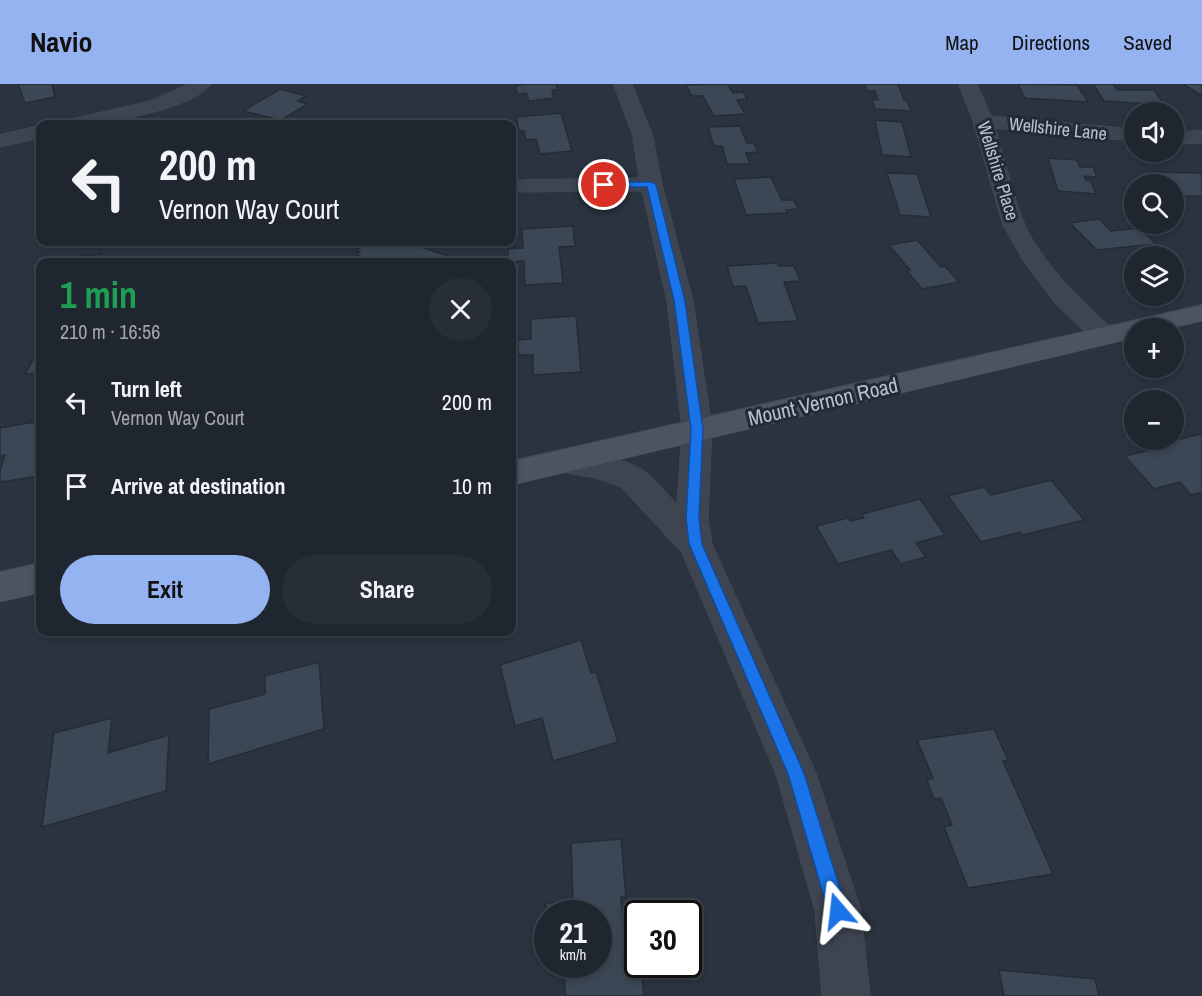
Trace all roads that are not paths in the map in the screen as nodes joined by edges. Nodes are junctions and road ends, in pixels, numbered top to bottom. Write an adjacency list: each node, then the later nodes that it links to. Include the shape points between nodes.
1 (202, 84): 4 (street, via 186,94)
2 (623, 84): 11 (street, via 643,137)
3 (968, 84): 5 (street, Wellshire Place)
4 (92, 120)
5 (983, 121): 7 (street, Wellshire Lane); 16 (street, Wellshire Place, via 1014,225 1036,262 1065,298)
6 (36, 133): 10 (street)
7 (1124, 134)
8 (1202, 137): 9 (street)
9 (1184, 138)
10 (0, 141)
11 (651, 184): 12 (street); 17 (street, via 680,301)
12 (516, 186)
13 (1202, 313): 14 (main road, Mount Vernon Road)
14 (1181, 318)
15 (1124, 332): 16 (main road, Mount Vernon Road)
16 (1104, 336): 17 (main road, Mount Vernon Road)
17 (697, 429): 18 (main road, Mount Vernon Road); 20 (street, via 692,518)
18 (561, 462): 19 (main road, Mount Vernon Road); 20 (street, via 597,466 632,478)
19 (516, 472)
20 (695, 544): 23 (street, via 796,773 838,911)
21 (36, 579): 22 (main road)
22 (0, 587)
23 (846, 996)

